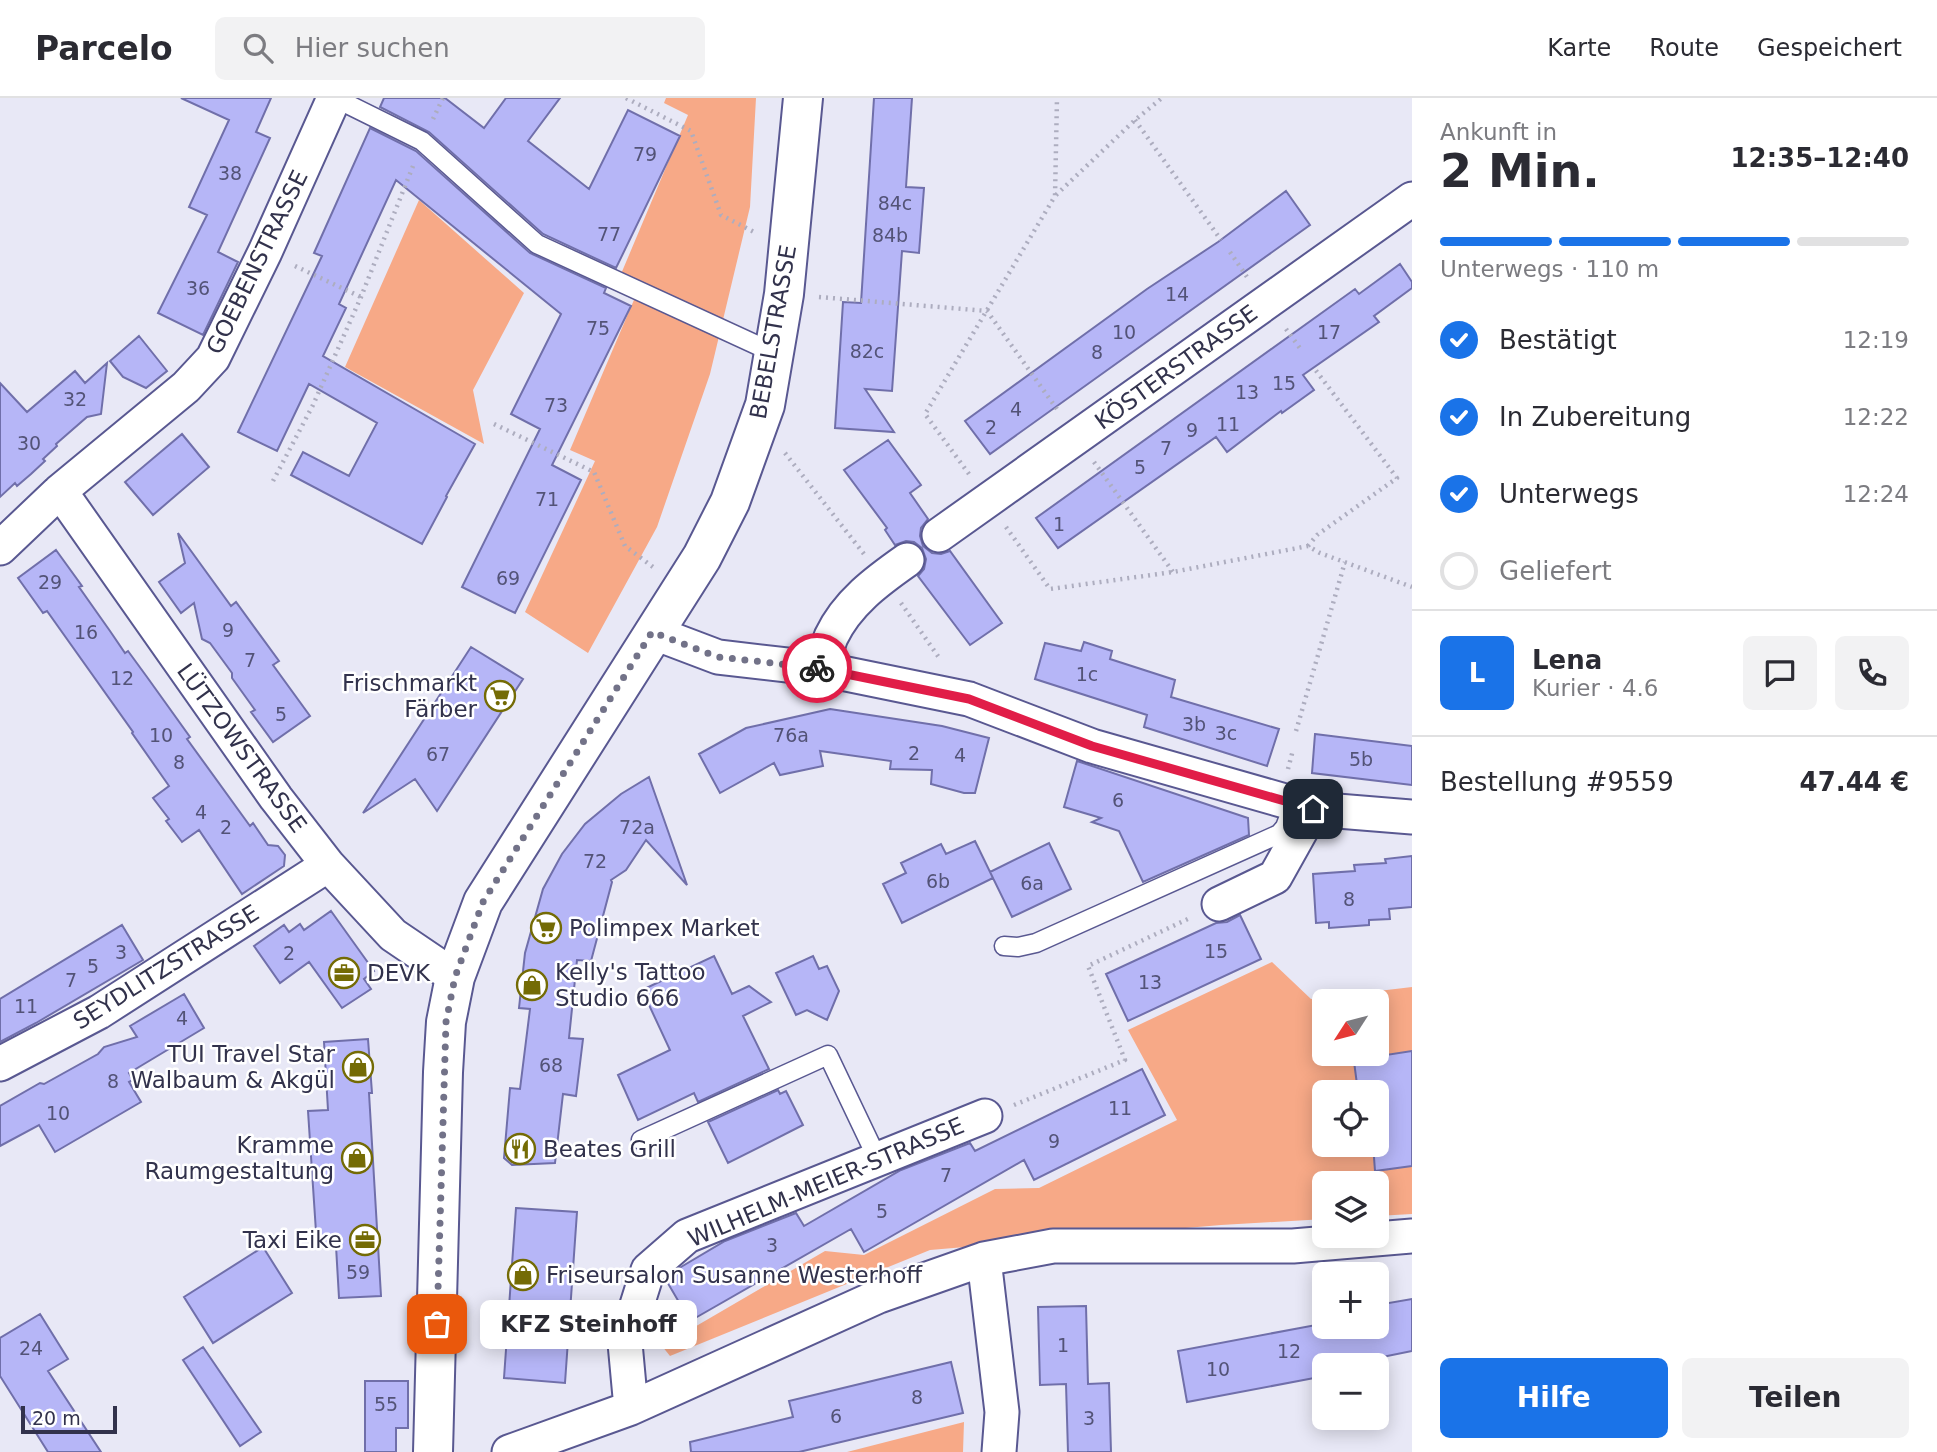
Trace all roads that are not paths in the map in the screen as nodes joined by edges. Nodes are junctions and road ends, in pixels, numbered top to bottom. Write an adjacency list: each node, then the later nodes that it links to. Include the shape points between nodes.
1 (335, 98): 4 (lane, via 422,141 537,244); 5 (street, GOEBENSTRASSE, via 212,358 186,387)
2 (803, 98): 4 (main road, BEBELSTRASSE)
3 (1412, 199): 6 (street, KÖSTERSTRASSE)
4 (774, 353): 9 (main road, BEBELSTRASSE, via 760,421 730,502 702,557)
5 (60, 491): 7 (street, GOEBENSTRASSE); 13 (street, LÜTZOWSTRASSE)
6 (939, 536)
7 (0, 548)
8 (907, 560): 10 (street, via 853,603 831,638)
9 (652, 632): 10 (street, via 718,657); 16 (main road, BEBELSTRASSE, via 483,902)
10 (822, 669): 11 (street, via 969,699 1092,746)
11 (1303, 807): 12 (street); 14 (street, via 1275,877); 15 (lane, via 1279,834 1036,943)
12 (1412, 817)
13 (328, 865): 16 (street, LÜTZOWSTRASSE, via 393,934); 17 (street, SEYDLITZSTRASSE, via 99,1012)
14 (1219, 904)
15 (1004, 946)
16 (455, 977): 24 (main road, BEBELSTRASSE, via 443,1072)
17 (0, 1064)
18 (985, 1116): 20 (street, WILHELM-MEIER-STRASSE)
19 (642, 1140): 20 (lane, via 828,1055)
20 (878, 1160): 23 (street, WILHELM-MEIER-STRASSE, via 687,1236 648,1270 625,1343)
21 (1412, 1236): 22 (street, via 1293,1246 1053,1246)
22 (984, 1259): 23 (street, via 879,1296); 26 (street, via 1002,1412)
23 (631, 1408): 25 (street)
24 (433, 1452)
25 (509, 1452)
26 (999, 1452)

